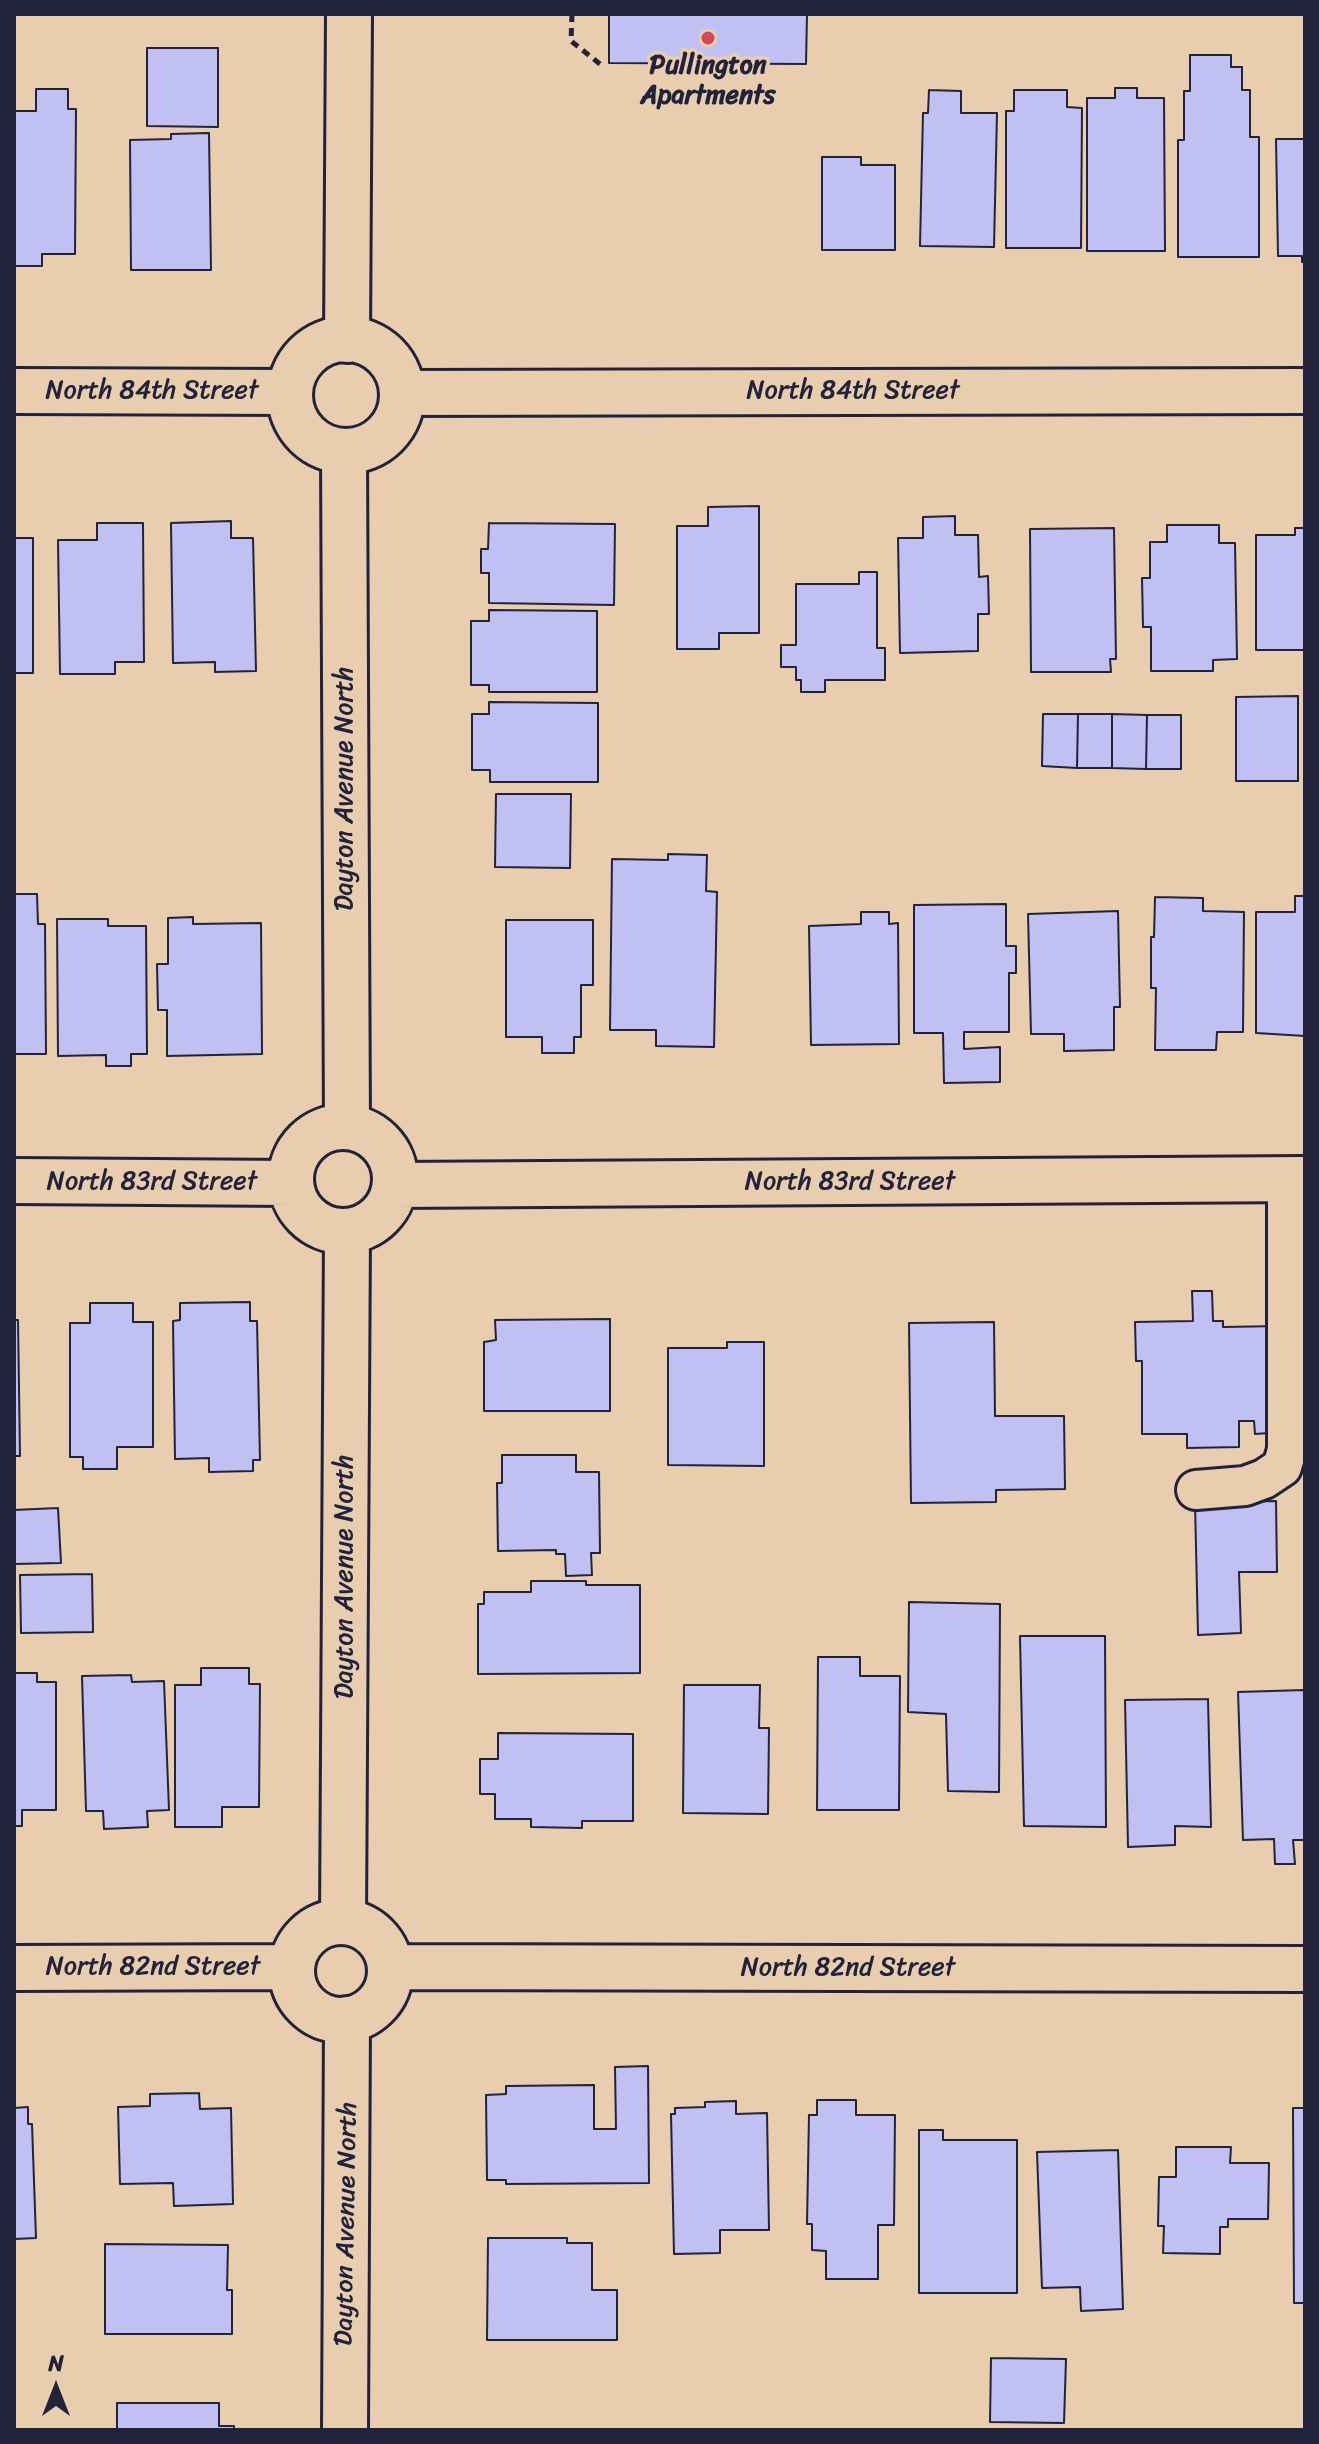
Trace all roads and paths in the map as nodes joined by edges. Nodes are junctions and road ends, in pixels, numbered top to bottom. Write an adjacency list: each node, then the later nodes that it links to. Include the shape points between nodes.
1 (349, 14): 4 (street)
2 (572, 14): 3 (path, via 571,41)
3 (600, 64)
4 (347, 340): 7 (street, via 318,345 305,356); 8 (street, via 372,345 388,357)
5 (14, 391): 7 (street, North 84th Street)
6 (1305, 391): 8 (street, North 84th Street)
7 (289, 392): 9 (street, via 304,433)
8 (402, 393): 9 (street, via 400,413 390,429 376,442)
9 (344, 451): 10 (street, Dayton Avenue North)
10 (347, 1127): 13 (street, via 309,1139 292,1166); 14 (street, via 374,1138 386,1150)
11 (1296, 1179): 14 (street, North 83rd Street); 16 (lane, via 1287,1450 1282,1467 1245,1486)
12 (14, 1181): 13 (street, North 83rd Street)
13 (291, 1183): 15 (street, via 303,1212 315,1223)
14 (395, 1185): 15 (street, via 379,1216)
15 (347, 1233): 17 (street, Dayton Avenue North)
16 (1196, 1490)
17 (343, 1922): 18 (street, via 316,1927 295,1951); 19 (street, via 364,1926 378,1936)
18 (292, 1967): 20 (street, North 82nd Street); 22 (street, via 293,1983 310,2009 324,2017)
19 (391, 1967): 21 (street, North 82nd Street); 22 (street, via 382,1999 370,2011)
20 (14, 1968)
21 (1305, 1969)
22 (347, 2019): 23 (street, Dayton Avenue North)
23 (345, 2430)

